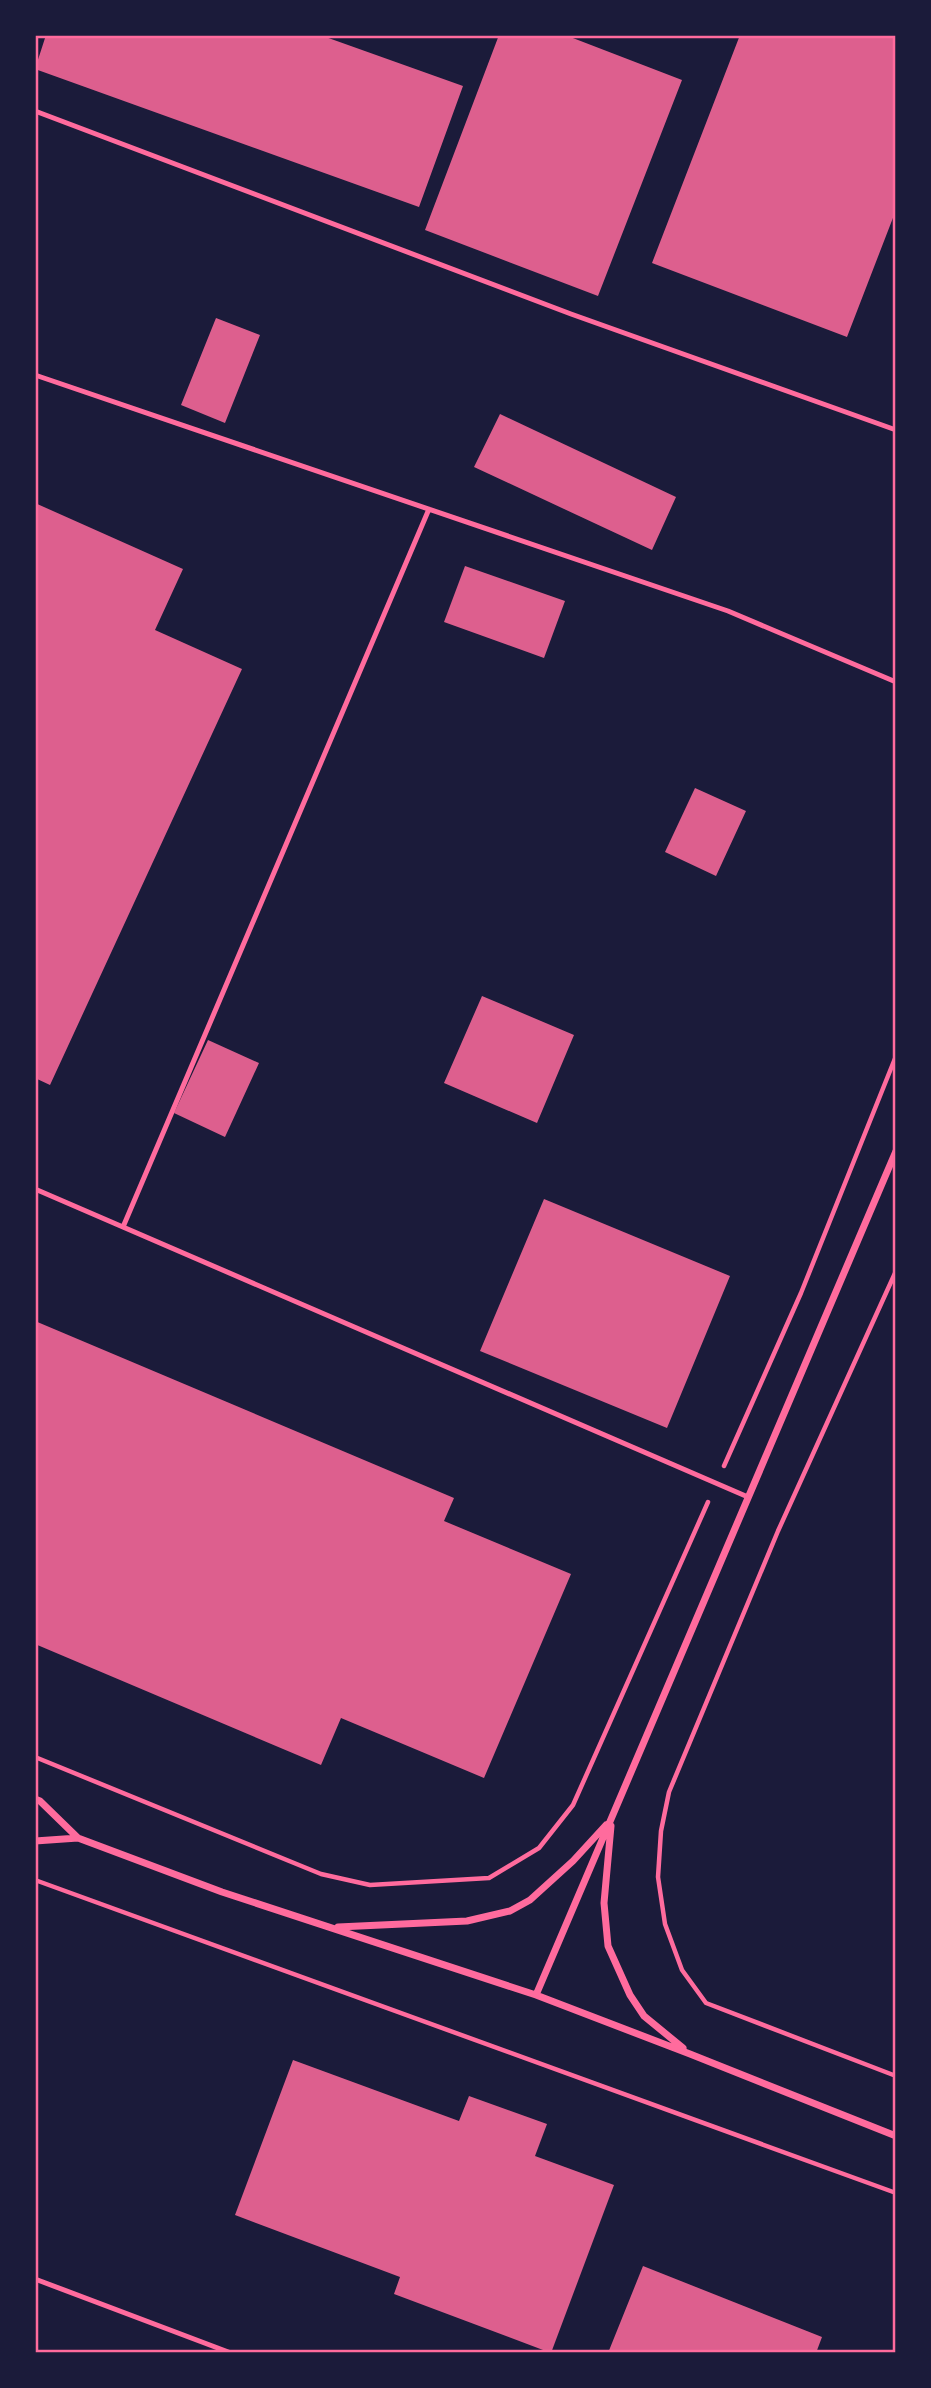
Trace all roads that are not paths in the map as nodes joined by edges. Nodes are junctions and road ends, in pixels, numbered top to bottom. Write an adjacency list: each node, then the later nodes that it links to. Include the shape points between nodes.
1 (35, 111): 3 (lane, via 571,314)
2 (35, 375): 4 (lane)
3 (896, 430)
4 (429, 509): 5 (lane, via 728,611); 8 (lane)
5 (896, 682)
6 (896, 1151): 9 (street)
7 (35, 1189): 8 (lane)
8 (123, 1227): 9 (lane)
9 (748, 1497): 11 (street)
10 (35, 1799): 12 (street)
11 (612, 1818): 14 (street, via 556,1877 510,1911 467,1921); 15 (street); 16 (street, via 604,1903 608,1946 644,2016)
12 (78, 1838): 13 (street); 14 (street, via 222,1892)
13 (35, 1841)
14 (334, 1927): 15 (street)
15 (536, 1995): 16 (street)
16 (690, 2054): 17 (street)
17 (896, 2136)
18 (35, 2279): 19 (lane)
19 (231, 2353)

